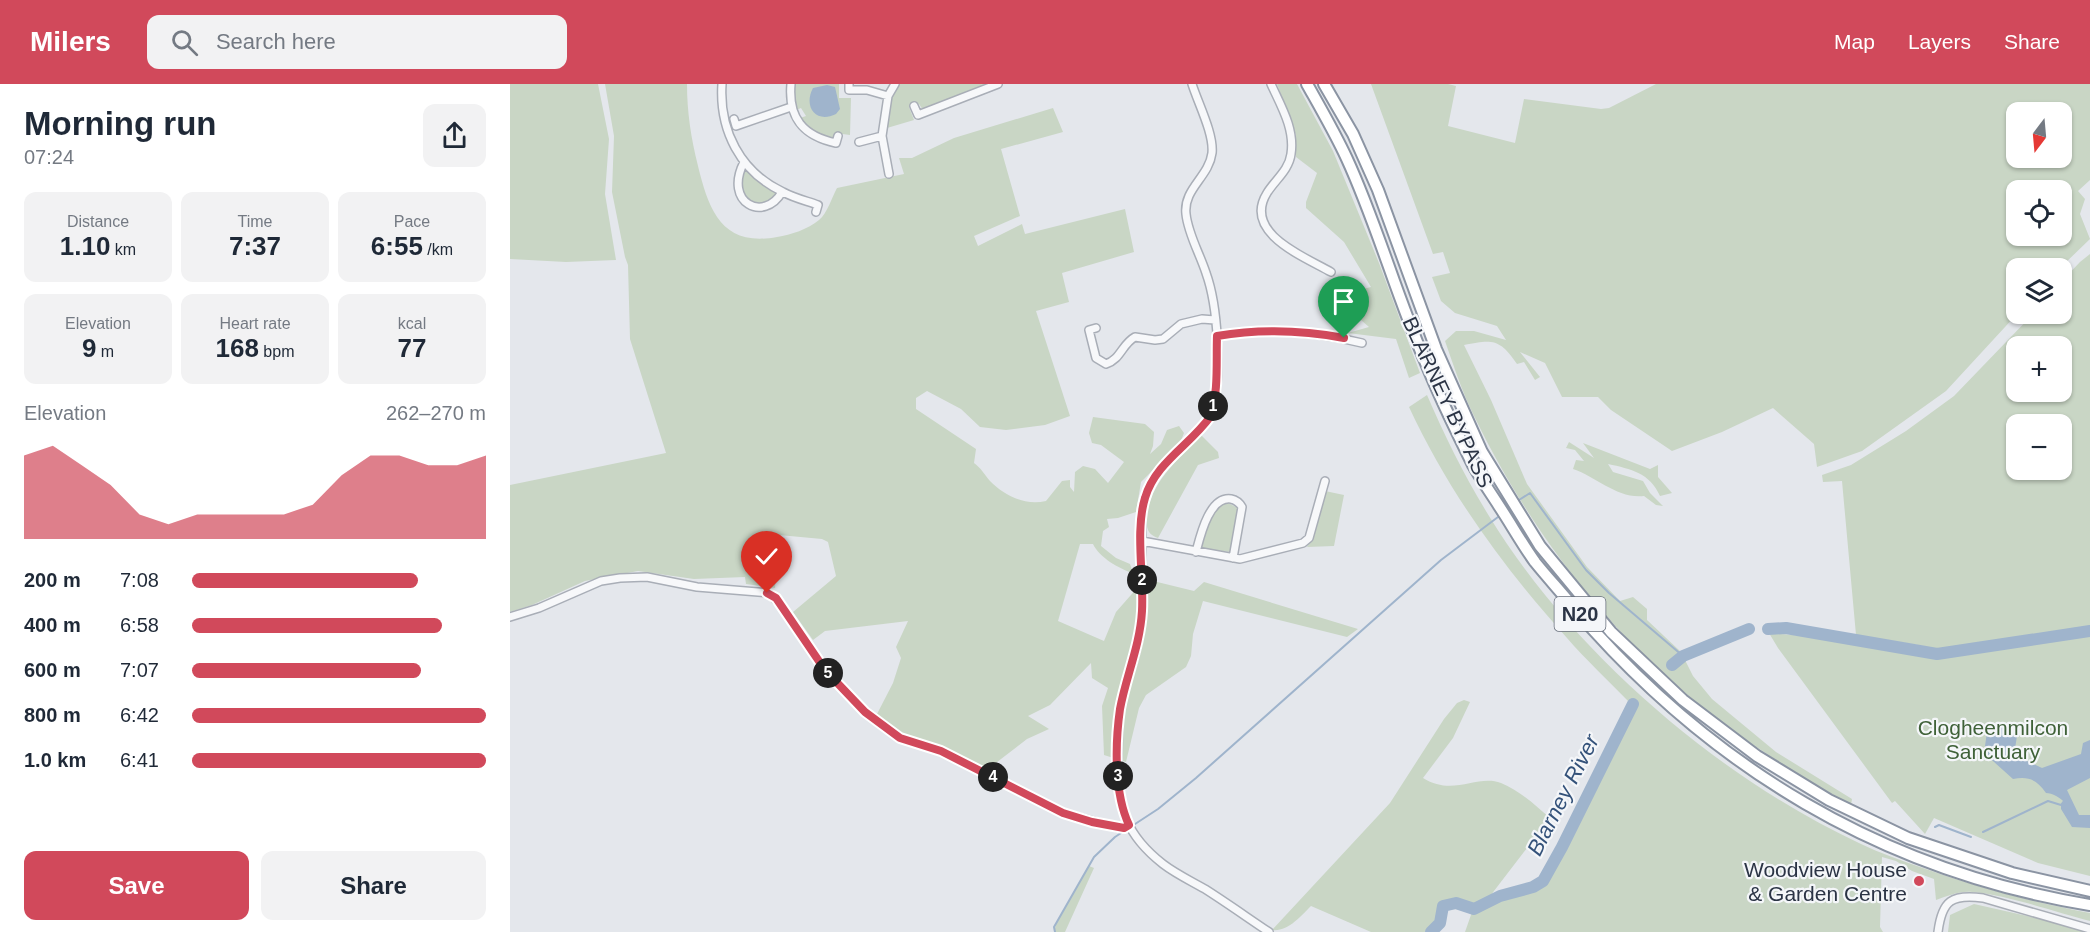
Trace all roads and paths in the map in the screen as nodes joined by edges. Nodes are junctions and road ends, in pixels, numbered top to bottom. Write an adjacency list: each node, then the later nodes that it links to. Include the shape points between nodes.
1 (722, 84): 20 (street, via 724,124)
2 (791, 84): 15 (street)
3 (849, 84): 11 (street, via 849,90)
4 (895, 84): 12 (street)
5 (998, 84): 14 (street, via 918,115)
6 (1192, 84): 25 (street, via 1212,155 1185,205 1207,275)
7 (1271, 84): 24 (street, via 1292,135 1291,156 1265,196 1264,226 1280,243)
8 (1307, 84): 36 (highway, BLARNEY BYPASS / N20, via 1347,159 1425,362 1475,468 1534,560 1611,651 1711,741 1822,814 1965,876)
9 (1324, 84): 13 (highway, N20)
10 (1331, 84): 13 (highway, N20)
11 (867, 87): 12 (street)
12 (888, 96): 18 (street)
13 (1336, 103): 35 (highway, BLARNEY BYPASS / N20, via 1378,190 1436,349 1482,452 1540,546 1611,632 1683,700 1757,756 1829,800 1908,838 2012,873)
14 (914, 106)
15 (791, 107): 16 (street, via 736,126); 17 (street, via 813,135 836,144)
16 (734, 119)
17 (838, 136)
18 (882, 136): 19 (street); 21 (street)
19 (859, 142)
20 (744, 162): 22 (street); 22 (street, via 738,187 744,202 760,207 769,205)
21 (890, 174)
22 (782, 192): 23 (street, via 818,206)
23 (816, 212)
24 (1331, 272)
25 (1215, 320): 26 (street, via 1181,324 1163,339 1135,337 1124,345 1117,358 1106,364 1096,358 1089,330); 27 (street)
26 (1096, 328)
27 (1217, 336): 28 (street, via 1280,331 1324,334); 30 (street, via 1213,407 1204,424 1152,482 1145,498)
28 (1362, 343)
29 (1325, 481): 32 (street, via 1306,541)
30 (1142, 541): 31 (street); 34 (street, via 1138,646 1119,727 1119,798)
31 (1196, 552): 32 (street); 32 (street, via 1215,505 1227,499 1242,507)
32 (1233, 558)
33 (510, 616): 34 (street, via 601,581 620,578 646,577 697,587 769,593 829,675 865,712 900,738 941,751 1063,813)
34 (1130, 828): 38 (street, via 1162,864)
35 (2090, 891)
36 (2090, 905)
37 (2090, 929): 39 (street, via 1968,896 1946,904 1940,914)
38 (1269, 932)
39 (1938, 932)

